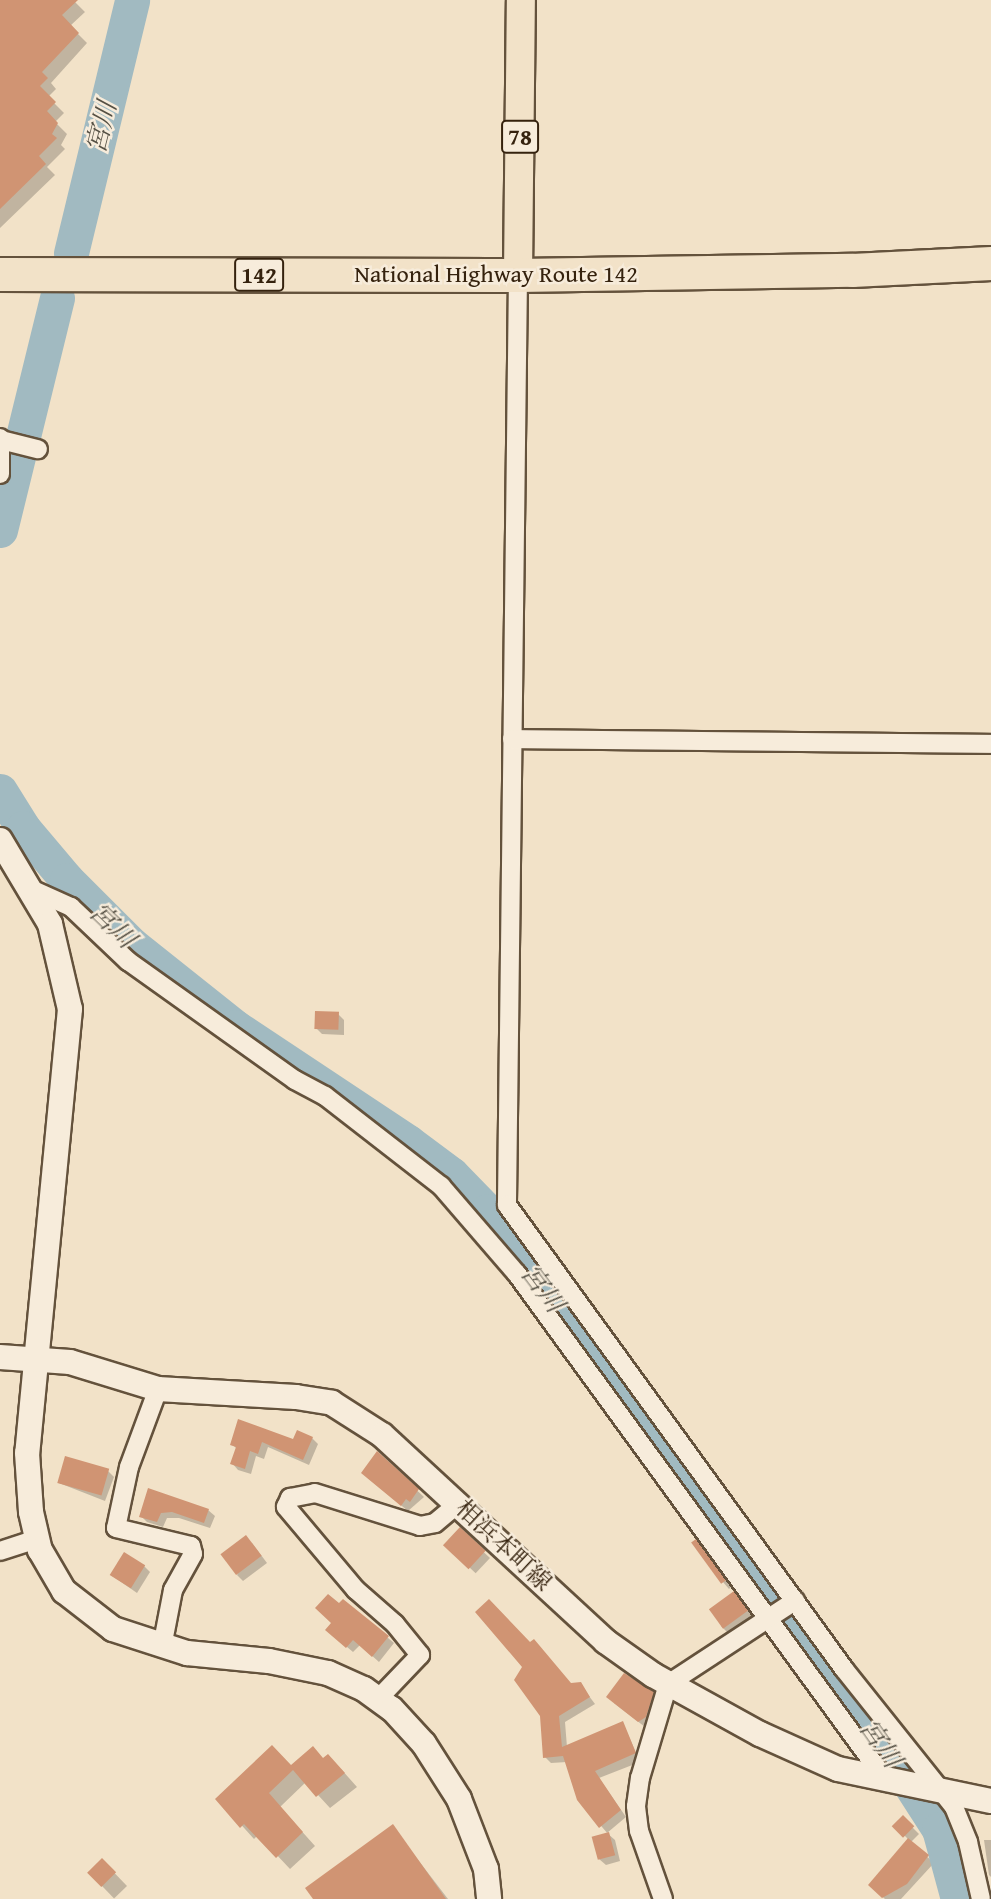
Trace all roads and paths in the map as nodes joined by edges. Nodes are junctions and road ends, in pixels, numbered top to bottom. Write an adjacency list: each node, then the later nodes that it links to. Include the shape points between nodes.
1 (522, 0): 4 (main road, 78)
2 (991, 262): 4 (highway, National Highway Route 142 / 142, via 852,270)
3 (0, 274): 4 (highway, National Highway Route 142 / 142)
4 (518, 275): 8 (street)
5 (4, 440): 6 (street); 7 (street)
6 (34, 448)
7 (0, 474)
8 (512, 739): 9 (street); 18 (street, via 507,1205)
9 (991, 744)
10 (0, 840): 11 (street)
11 (33, 890): 13 (street, via 59,947 71,1026); 19 (street, via 71,907 128,961 295,1080 325,1096 442,1186 517,1274)
12 (0, 1357): 13 (street, 相浜本町線)
13 (38, 1361): 14 (street, 相浜本町線, via 70,1362); 16 (street, via 27,1453)
14 (158, 1389): 15 (street, 相浜本町線, via 305,1397 332,1403 382,1434); 20 (street, via 129,1467 116,1528 191,1546 193,1554 173,1590)
15 (459, 1503): 21 (street, 相浜本町線, via 605,1641); 22 (street, via 435,1523 420,1526 315,1493 290,1498 286,1507 419,1655)
16 (37, 1539): 17 (street); 20 (street, via 55,1579 93,1618)
17 (0, 1551)
18 (792, 1603): 19 (street); 24 (street)
19 (772, 1617): 21 (street); 23 (street)
20 (162, 1647): 22 (street, via 304,1667 347,1680)
21 (668, 1684): 23 (street, 相浜本町線, via 816,1759); 27 (street, via 636,1806 639,1831)
22 (379, 1699): 26 (street, via 409,1725 460,1799 486,1869)
23 (893, 1783): 24 (street, 相浜本町線)
24 (935, 1791): 25 (street, 相浜本町線); 28 (street, via 959,1815)
25 (988, 1797)
26 (489, 1899)
27 (663, 1899)
28 (981, 1899)

